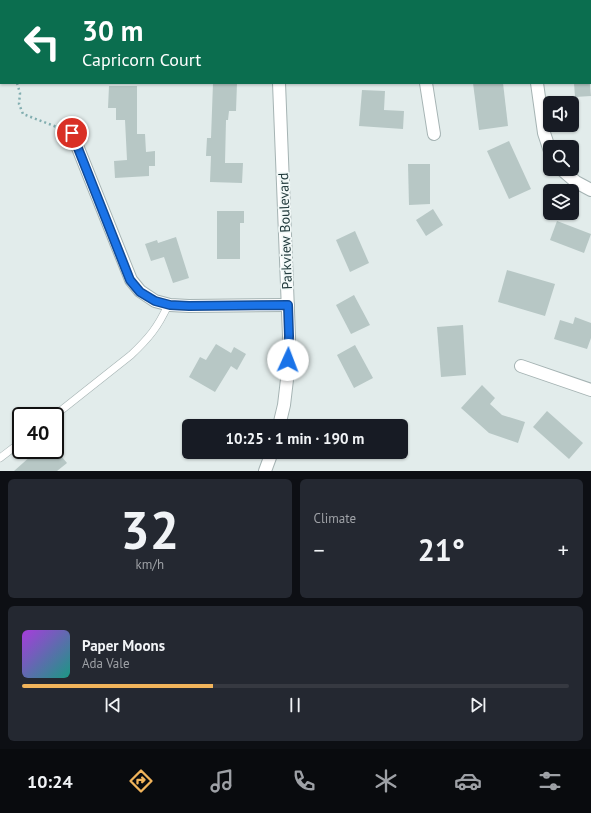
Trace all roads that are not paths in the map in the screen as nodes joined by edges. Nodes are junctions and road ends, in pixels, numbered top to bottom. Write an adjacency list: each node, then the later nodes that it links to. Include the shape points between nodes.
1 (279, 84): 10 (street, Parkview Boulevard)
2 (426, 84): 5 (street)
3 (537, 84): 6 (street)
4 (72, 133): 9 (street, via 130,280 140,292)
5 (434, 134)
6 (546, 140)
7 (569, 176): 8 (street)
8 (591, 190)
9 (168, 305): 10 (street); 13 (lane, via 157,326 141,346)
10 (288, 305): 14 (street, Parkview Boulevard, via 288,371)
11 (521, 366): 12 (street)
12 (591, 390)
13 (64, 408)
14 (281, 419)
15 (12, 449): 16 (lane)
16 (0, 458)
17 (269, 459): 18 (street)
18 (265, 471)

